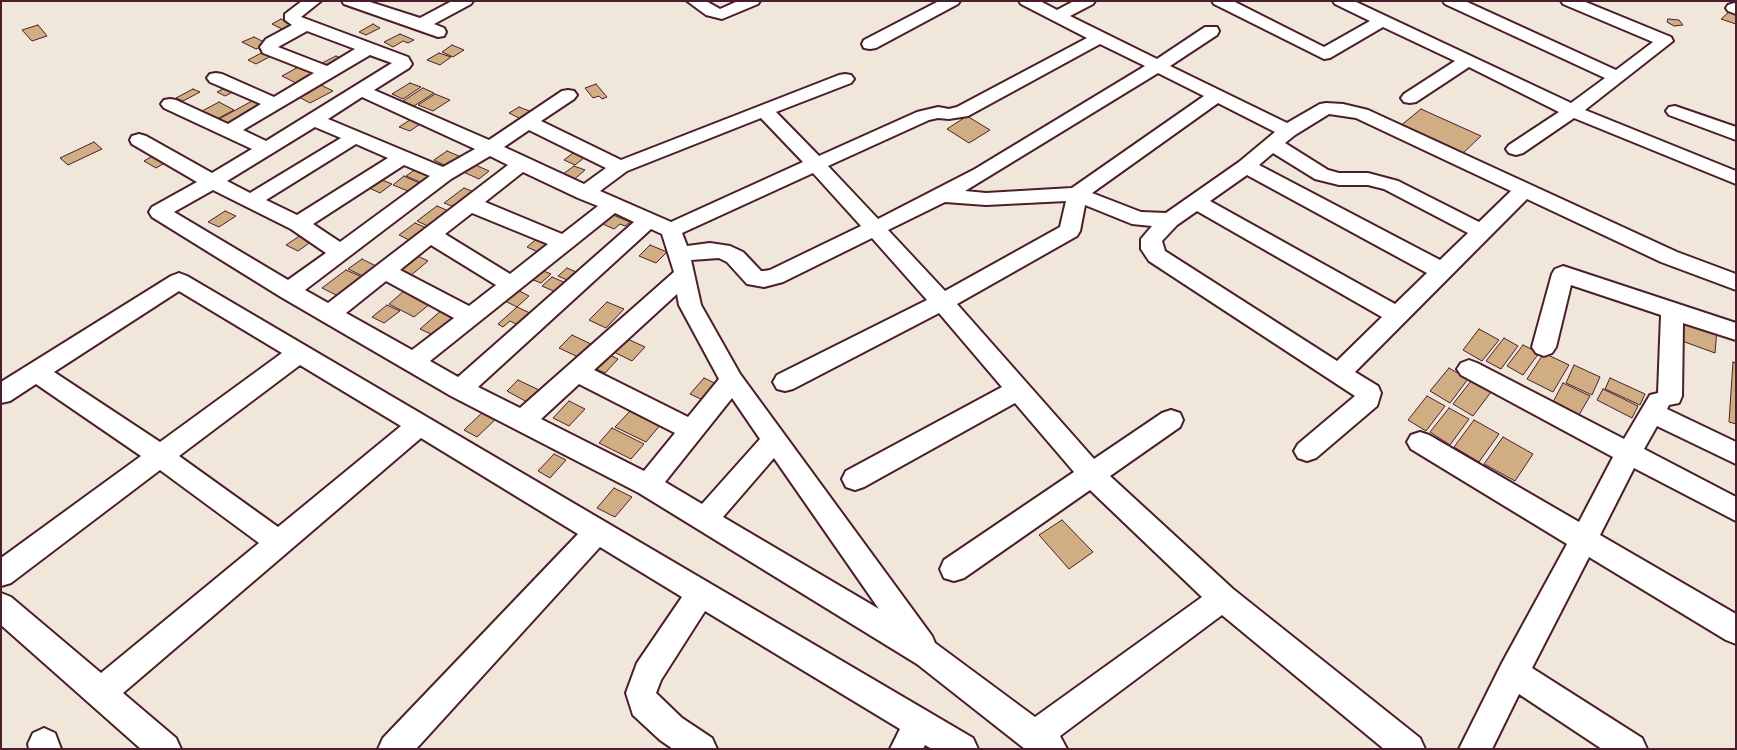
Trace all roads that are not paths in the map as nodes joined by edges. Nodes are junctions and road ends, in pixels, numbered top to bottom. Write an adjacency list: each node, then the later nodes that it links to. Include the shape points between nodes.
1 (313, 1): 16 (street, via 293,14 292,20)
2 (350, 1): 15 (street)
3 (695, 1): 4 (street, via 712,12 722,14)
4 (752, 1)
5 (952, 1): 20 (street)
6 (1027, 1): 13 (street)
7 (1087, 1): 13 (street)
8 (1220, 1): 14 (street, via 1324,54)
9 (1341, 1): 14 (street)
10 (1451, 1): 25 (street)
11 (1569, 1): 25 (street, via 1665,41)
12 (460, 2): 15 (street)
13 (1058, 16): 19 (street)
14 (1381, 21): 22 (street)
15 (421, 24): 18 (street)
16 (305, 25): 21 (street); 24 (street, via 268,47)
17 (1211, 31): 23 (street)
18 (438, 32)
19 (1101, 37): 23 (street); 49 (street, via 962,112 923,116)
20 (870, 44)
21 (368, 49): 24 (street); 28 (street, via 403,64)
22 (1468, 60): 31 (street); 35 (street)
23 (1158, 66): 30 (street); 58 (street)
24 (327, 72): 33 (street)
25 (1616, 76): 35 (street)
26 (216, 78): 33 (street)
27 (845, 79): 34 (street)
28 (360, 90): 37 (street); 45 (street)
29 (568, 95): 38 (street)
30 (1217, 95): 42 (street); 57 (street)
31 (1410, 98)
32 (170, 104): 39 (street)
33 (275, 104): 39 (street)
34 (764, 111): 49 (street); 51 (street)
35 (1572, 111): 46 (street); 53 (street)
36 (1675, 111): 40 (street)
37 (313, 119): 41 (street); 44 (street)
38 (528, 122): 45 (street); 51 (street)
39 (230, 130): 44 (street)
40 (1736, 134)
41 (355, 138): 47 (street); 59 (street)
42 (1280, 138): 50 (street); 55 (street, via 1326,108 1343,109 1362,114); 67 (street, via 1322,175 1391,185)
43 (139, 140): 54 (street)
44 (266, 148): 54 (street)
45 (490, 148): 48 (street); 52 (street)
46 (1516, 148)
47 (402, 158): 52 (street); 64 (street)
48 (521, 164): 56 (street); 61 (street)
49 (816, 164): 65 (street); 66 (street)
50 (1246, 166): 60 (street); 73 (street)
51 (620, 167): 56 (street)
52 (444, 175): 70 (street)
53 (1736, 178)
54 (212, 182): 59 (street); 76 (street, via 159,212)
55 (1524, 190): 67 (street); 74 (street, via 1669,257)
56 (585, 192): 62 (street)
57 (1077, 194): 58 (street, via 986,199); 63 (street, via 1138,218); 77 (street, via 1070,231)
58 (942, 195): 66 (street)
59 (251, 201): 64 (street)
60 (1197, 202): 63 (street); 80 (street)
61 (470, 204): 68 (street); 69 (street)
62 (612, 205): 65 (street); 69 (street)
63 (1170, 220): 89 (street, via 1151,239 1157,256)
64 (298, 224): 70 (street)
65 (660, 225): 71 (street); 92 (street)
66 (874, 229): 71 (street, via 775,277 755,279 735,257 723,251 710,250); 77 (street)
67 (1482, 232): 73 (street)
68 (430, 235): 72 (street); 75 (street)
69 (565, 243): 75 (street)
70 (341, 253): 76 (street)
71 (682, 265): 88 (street); 90 (street, via 690,305)
72 (385, 271): 79 (street); 81 (street)
73 (1442, 271): 80 (street)
74 (1736, 282)
75 (512, 285): 81 (street)
76 (289, 290): 79 (street)
77 (942, 302): 91 (street); 93 (street)
78 (1672, 311): 82 (street); 83 (street, via 1563,274); 95 (street)
79 (331, 313): 85 (street)
80 (1397, 315): 89 (street)
81 (470, 316): 85 (street)
82 (1736, 332)
83 (1544, 347)
84 (299, 352): 87 (street, via 179,281); 98 (street); 105 (street)
85 (413, 362): 92 (street)
86 (1469, 368): 103 (street)
87 (37, 372): 94 (street); 105 (street)
88 (576, 372): 97 (street); 99 (street)
89 (1338, 374): 102 (street, via 1369,393 1369,397)
90 (732, 380): 99 (street); 100 (street)
91 (785, 382)
92 (460, 390): 97 (street)
93 (1018, 390): 106 (street); 107 (street)
94 (1, 394)
95 (1661, 404): 103 (street); 104 (street)
96 (1170, 420): 106 (street)
97 (522, 421): 108 (street)
98 (420, 425): 111 (street); 113 (street)
99 (693, 432): 108 (street)
100 (775, 439): 110 (street); 120 (street)
101 (1420, 442): 112 (street)
102 (1307, 451)
103 (1629, 452): 109 (street); 112 (street)
104 (1736, 454)
105 (160, 456): 113 (street); 115 (street)
106 (1092, 475): 114 (street); 117 (street)
107 (855, 479)
108 (648, 485): 110 (street)
109 (1736, 510)
110 (704, 519): 120 (street)
111 (598, 531): 116 (street); 126 (street)
112 (1584, 539): 119 (street); 121 (street)
113 (279, 542): 122 (street)
114 (954, 569)
115 (1, 574)
116 (701, 593): 123 (street); 127 (street, via 648,673 641,692 644,704 664,723)
117 (1222, 598): 124 (street); 129 (street)
118 (1, 606): 122 (street)
119 (1736, 630)
120 (927, 654): 124 (street)
121 (1513, 673): 130 (street); 131 (street)
122 (100, 693): 125 (street)
123 (912, 736): 128 (street)
124 (1043, 742)
125 (165, 749)
126 (394, 749)
127 (701, 749)
128 (962, 749)
129 (1409, 749)
130 (1475, 749)
131 (1630, 749)

